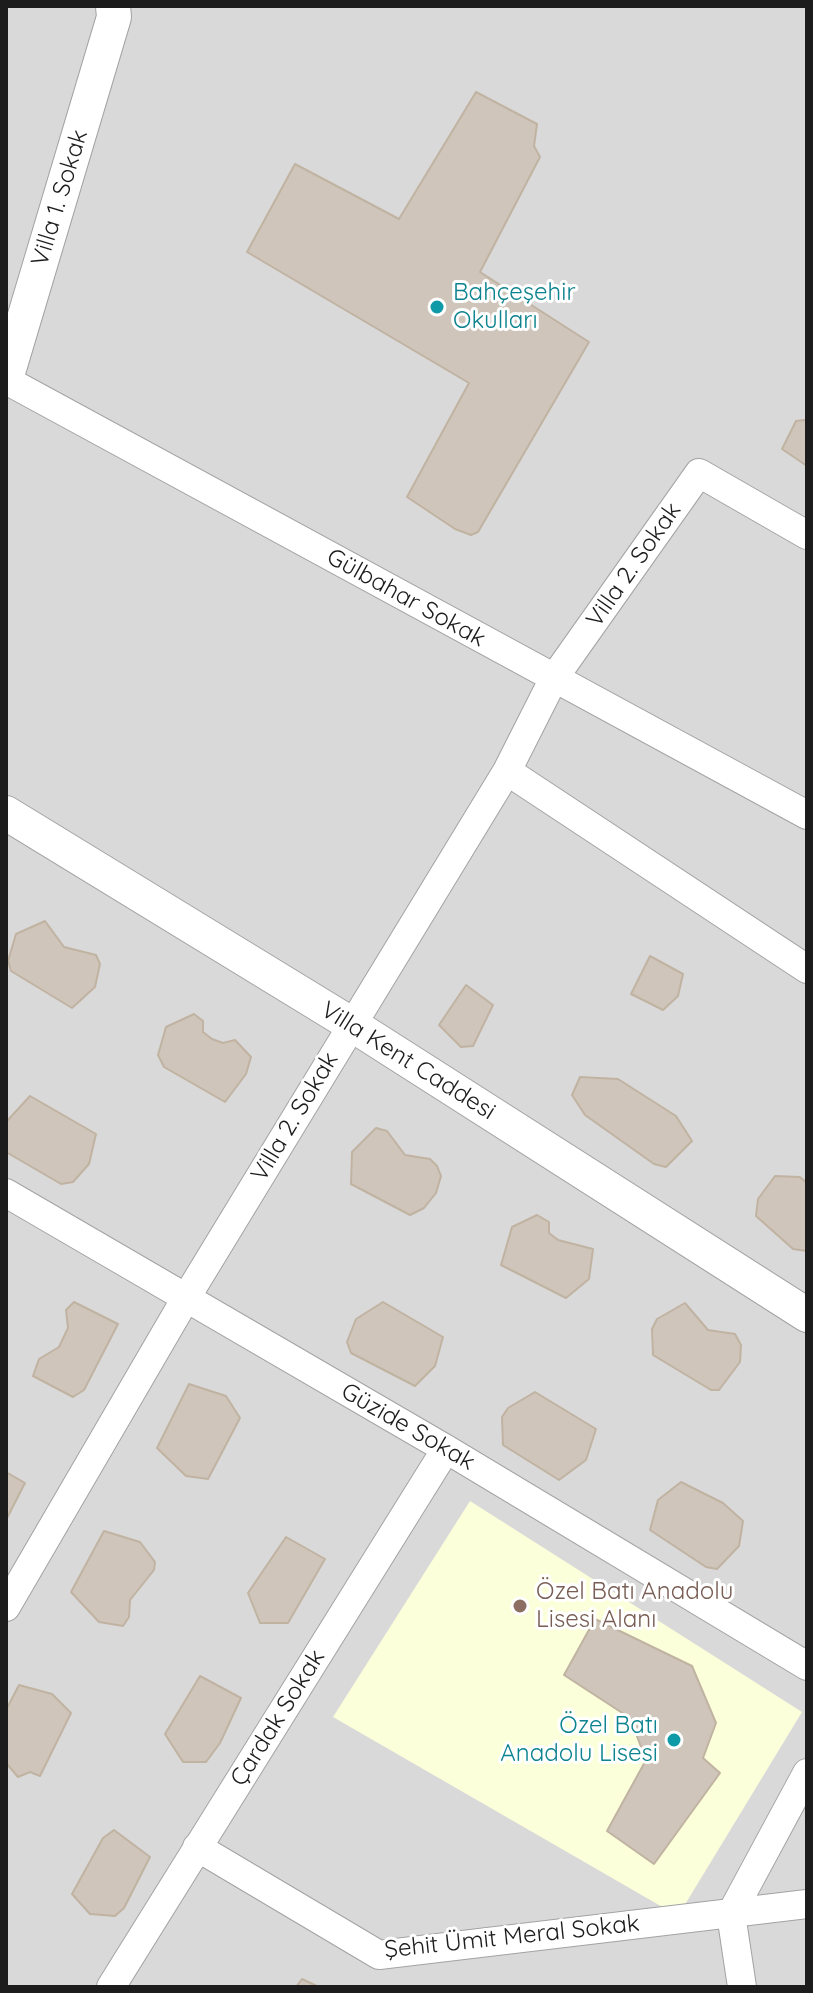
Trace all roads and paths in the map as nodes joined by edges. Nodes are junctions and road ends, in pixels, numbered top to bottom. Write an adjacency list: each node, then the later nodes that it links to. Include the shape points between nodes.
1 (113, 11): 2 (street, Villa 1. Sokak)
2 (6, 380): 4 (street, Gülbahar Sokak)
3 (807, 535): 4 (street, Villa 2. Sokak, via 699,473)
4 (554, 678): 5 (street, Villa 2. Sokak); 7 (street, Gülbahar Sokak)
5 (507, 771): 8 (street); 9 (street, Villa 2. Sokak)
6 (6, 813): 9 (street, Villa Kent Caddesi)
7 (807, 815)
8 (807, 969)
9 (351, 1024): 11 (street, Villa 2. Sokak); 12 (street, Villa Kent Caddesi)
10 (6, 1193): 11 (street, Güzide Sokak)
11 (186, 1298): 13 (street, Güzide Sokak); 14 (street, Villa 2. Sokak)
12 (807, 1315)
13 (446, 1449): 15 (street, Güzide Sokak); 17 (street, Çardak Sokak)
14 (6, 1607)
15 (807, 1666)
16 (807, 1773): 19 (street)
17 (197, 1847): 19 (street, Şehit Ümit Meral Sokak, via 379,1955); 20 (street, Çardak Sokak)
18 (807, 1904): 19 (street, Şehit Ümit Meral Sokak)
19 (731, 1914): 21 (street)
20 (111, 1987)
21 (742, 1987)

